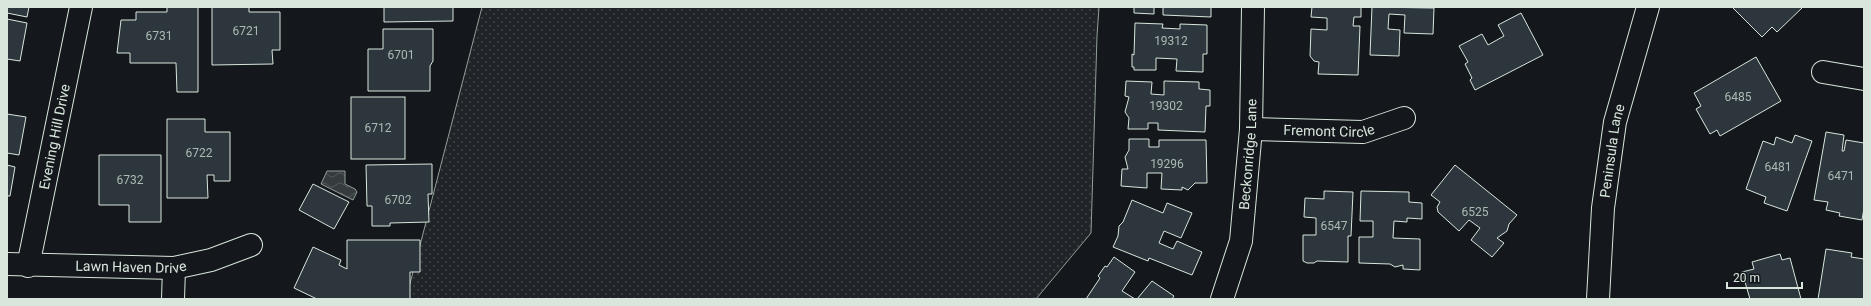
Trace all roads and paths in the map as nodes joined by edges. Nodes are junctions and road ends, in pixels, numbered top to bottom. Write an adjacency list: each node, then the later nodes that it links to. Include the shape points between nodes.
1 (81, 7): 9 (street, Evening Hill Drive)
2 (1253, 7): 7 (street, Beckonridge Lane)
3 (1648, 7): 13 (street, Peninsula Lane, via 1615,122 1604,208)
4 (1822, 72): 5 (street)
5 (1864, 79)
6 (1404, 118): 7 (street, Fremont Circle, via 1363,132)
7 (1251, 129): 12 (street, Beckonridge Lane, via 1241,241)
8 (251, 244): 10 (street, Lawn Haven Drive, via 211,260)
9 (17, 265): 10 (street, Lawn Haven Drive)
10 (174, 268): 11 (street)
11 (173, 299)
12 (1222, 299)
13 (1598, 299)

